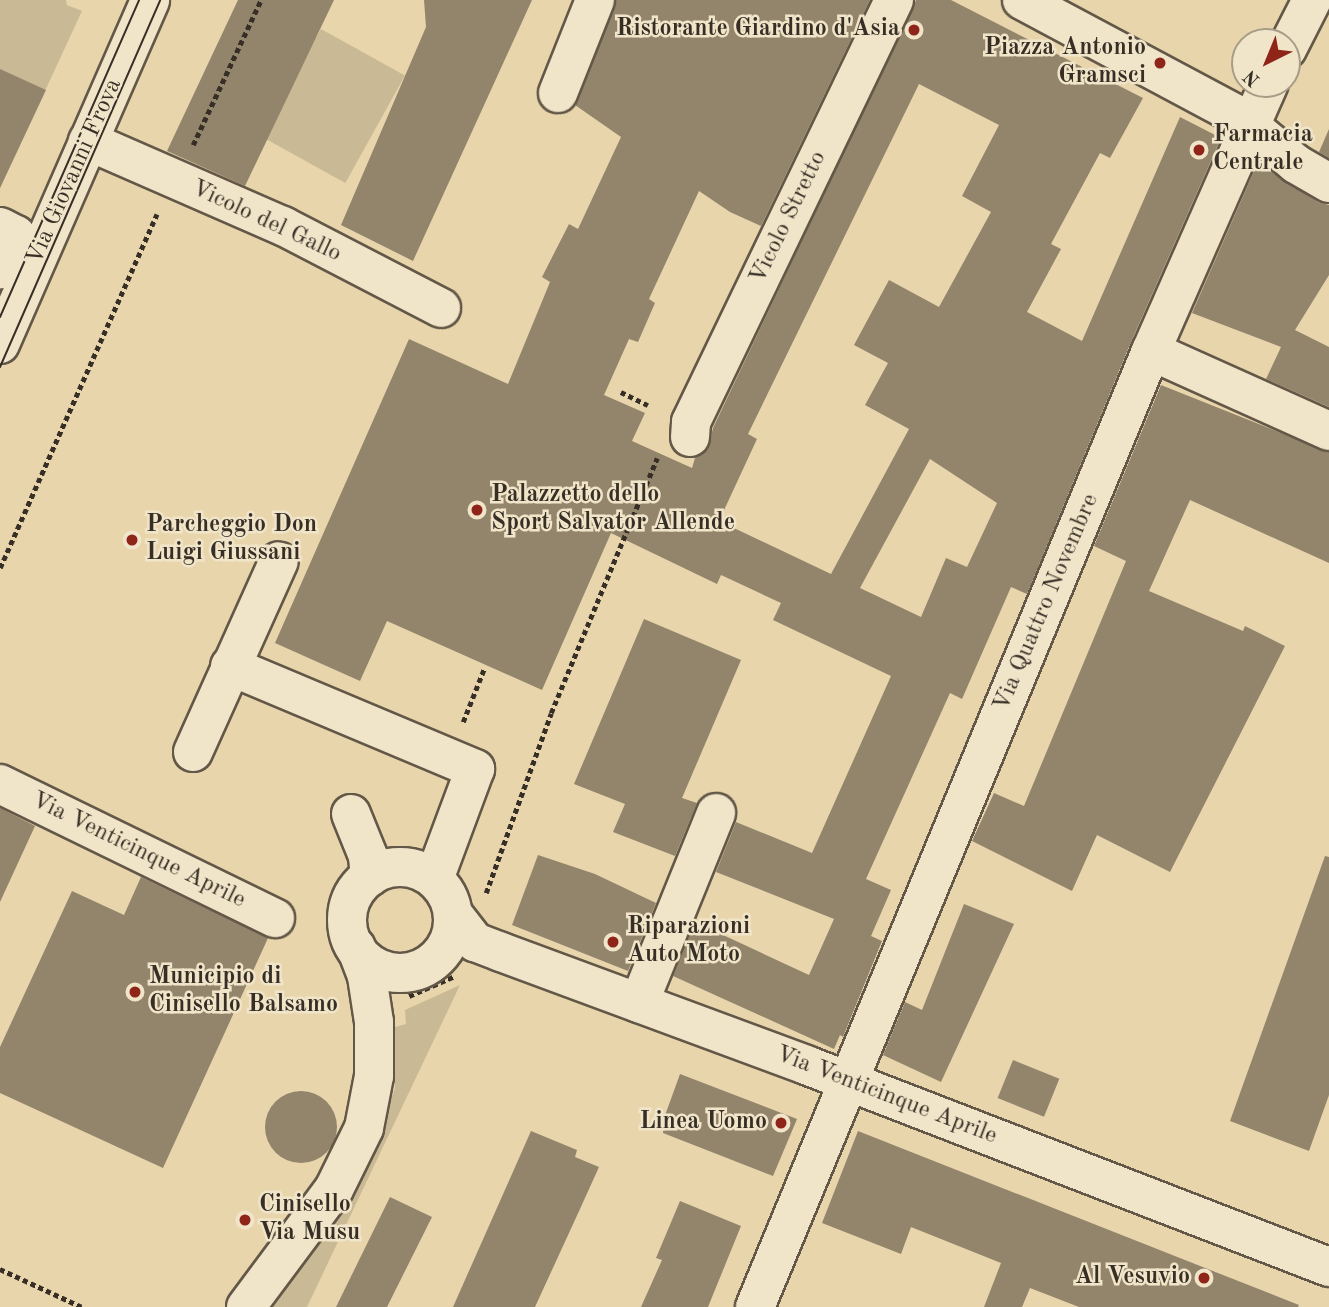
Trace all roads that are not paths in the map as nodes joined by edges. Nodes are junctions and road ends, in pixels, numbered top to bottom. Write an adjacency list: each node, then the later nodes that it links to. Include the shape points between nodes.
1 (150, 0): 10 (street, Via Giovanni Frova)
2 (596, 0): 7 (street)
3 (894, 0): 18 (street, Vicolo Stretto, via 691,422)
4 (1022, 0): 9 (street)
5 (1312, 0): 6 (street)
6 (1297, 28)
7 (558, 93)
8 (1264, 98): 9 (street)
9 (1253, 126): 11 (street, via 1296,164); 16 (street, Via Quattro Novembre)
10 (88, 141): 14 (street, Vicolo del Gallo, via 182,164 283,226); 15 (street, Via Giovanni Frova)
11 (1329, 183)
12 (0, 227): 13 (street, via 16,235)
13 (0, 269)
14 (441, 308)
15 (0, 344)
16 (1151, 351): 17 (street); 31 (street, Via Quattro Novembre)
17 (1329, 432)
18 (677, 441)
19 (279, 561): 20 (street)
20 (230, 666): 21 (street); 26 (street, via 475,769)
21 (193, 752)
22 (0, 784): 28 (street, Via Venticinque Aprile)
23 (716, 813): 30 (street)
24 (351, 814): 25 (street, via 368,856)
25 (370, 877): 26 (street, via 404,867); 29 (street, via 349,906 349,930)
26 (434, 879): 27 (street, via 448,897)
27 (468, 906): 29 (street, via 445,949 416,970 380,968); 30 (street, Via Venticinque Aprile, via 475,942)
28 (275, 918)
29 (356, 947): 33 (street, via 367,976 374,1022 373,1076 364,1128 334,1189)
30 (639, 1003): 31 (street, Via Venticinque Aprile)
31 (847, 1081): 32 (street, Via Venticinque Aprile); 34 (street, Via Quattro Novembre)
32 (1329, 1267)
33 (246, 1307)
34 (755, 1307)

